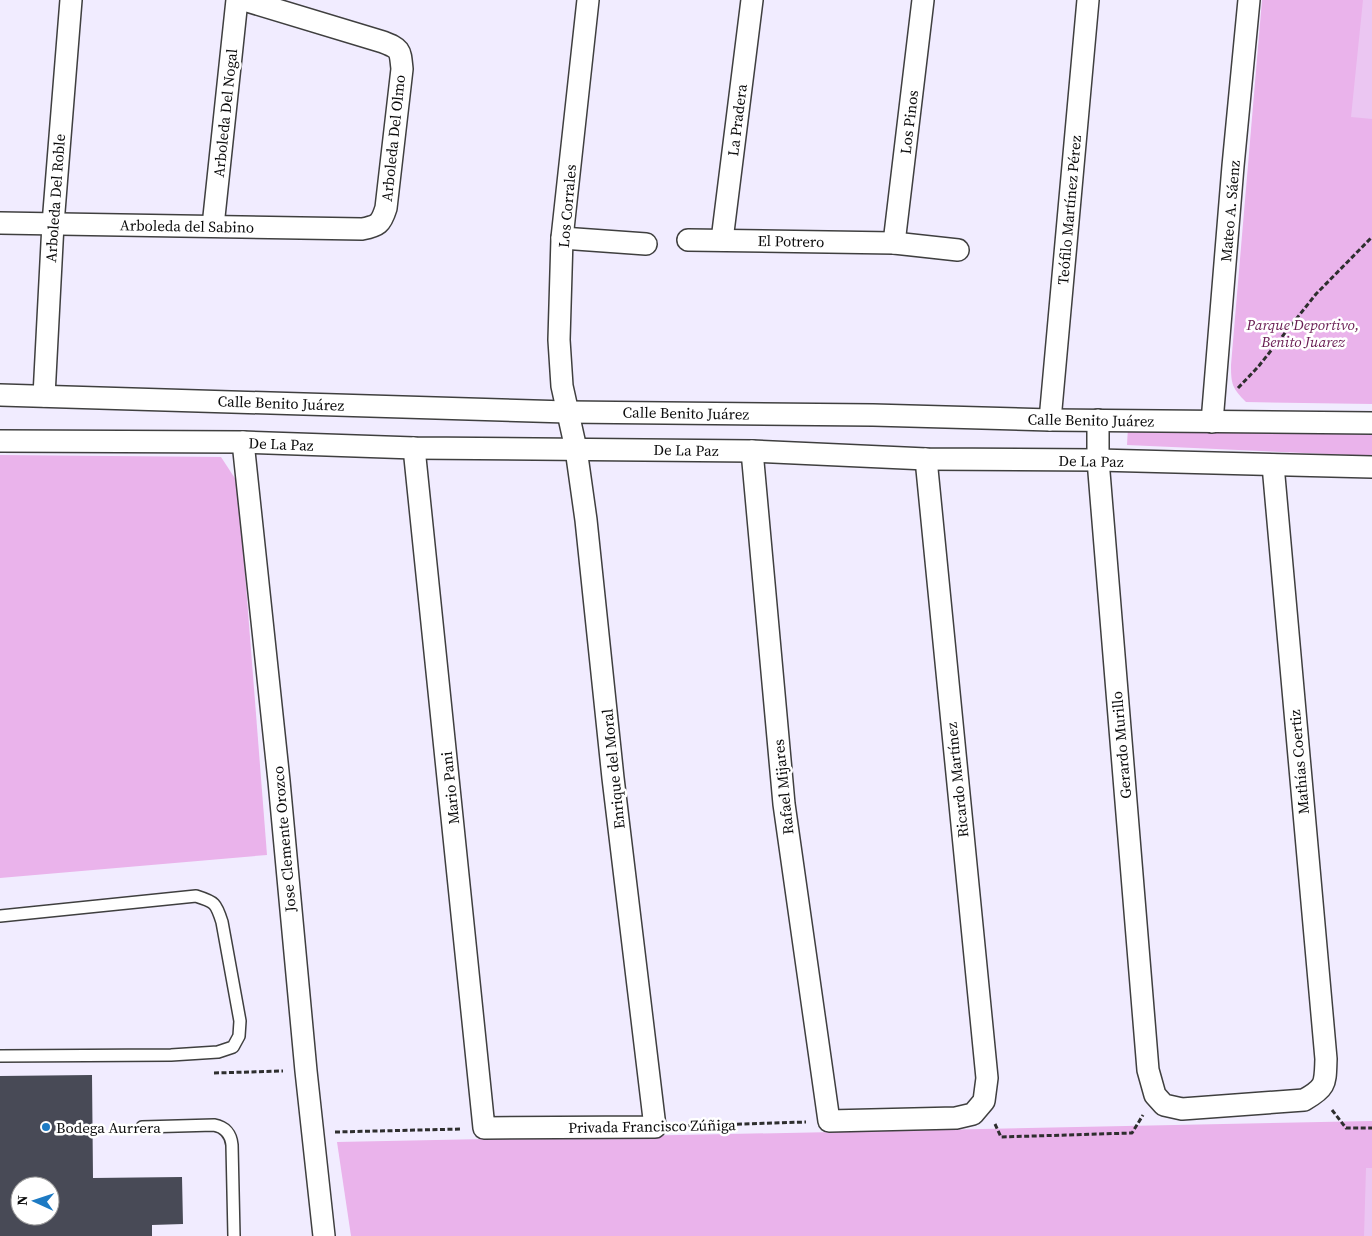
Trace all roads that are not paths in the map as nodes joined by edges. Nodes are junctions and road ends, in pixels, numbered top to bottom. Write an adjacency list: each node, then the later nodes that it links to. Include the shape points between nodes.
1 (71, 0): 10 (street, Arboleda Del Roble)
2 (236, 0): 11 (street, Arboleda Del Nogal)
3 (244, 0): 12 (street, Arboleda Del Olmo, via 396,47 402,69 386,208)
4 (588, 0): 13 (street, Los Corrales)
5 (752, 0): 15 (street, La Pradera)
6 (923, 0): 16 (street, Los Pinos)
7 (1088, 0): 22 (street, Teófilo Martínez Pérez)
8 (1249, 0): 24 (street, Mateo A. Sáenz)
9 (0, 223): 10 (street, Arboleda del Sabino)
10 (53, 224): 11 (street, Arboleda del Sabino); 20 (street, Arboleda Del Roble)
11 (213, 226): 12 (street, Arboleda del Sabino)
12 (374, 227)
13 (562, 238): 17 (street); 21 (street, Los Corrales, via 559,340 562,386)
14 (688, 240): 15 (street, El Potrero)
15 (722, 240): 16 (street, El Potrero)
16 (894, 243): 18 (street, El Potrero)
17 (646, 244)
18 (958, 250)
19 (0, 395): 20 (street, Calle Benito Juárez)
20 (44, 396): 21 (street, Calle Benito Juárez)
21 (568, 412): 22 (street, Calle Benito Juárez); 29 (street, Enrique del Moral)
22 (1050, 420): 23 (street, Calle Benito Juárez)
23 (1098, 420): 24 (street, Calle Benito Juárez); 32 (street, Gerardo Murillo)
24 (1212, 422): 25 (street, Calle Benito Juárez)
25 (1372, 423)
26 (0, 442): 27 (street, De La Paz)
27 (243, 442): 28 (street, De La Paz); 43 (street, Jose Clemente Orozco)
28 (414, 448): 29 (street, De La Paz); 41 (street, Mario Pani)
29 (576, 449): 30 (street, De La Paz); 40 (street, Enrique del Moral)
30 (752, 451): 31 (street, De La Paz); 38 (street, Rafael Mijares, via 784,804 829,1121 956,1118 973,1114)
31 (926, 459): 32 (street, De La Paz); 38 (street, Ricardo Martínez, via 987,1078)
32 (1098, 460): 33 (street, De La Paz); 37 (street, Gerardo Murillo, via 1148,1070)
33 (1272, 465): 34 (street, De La Paz); 37 (street, Mathías Coertiz, via 1326,1059 1325,1081 1318,1092 1304,1100 1182,1109 1164,1105)
34 (1372, 467)
35 (0, 916): 36 (lane, via 196,896 210,900 217,906 222,922 240,1021 239,1036 233,1047 218,1052)
36 (0, 1056)
37 (1155, 1095)
38 (984, 1101)
39 (142, 1127): 42 (lane, via 214,1125 225,1129 232,1140)
40 (655, 1127): 41 (street, Privada Francisco Zúñiga)
41 (484, 1128)
42 (234, 1236)
43 (324, 1236)

